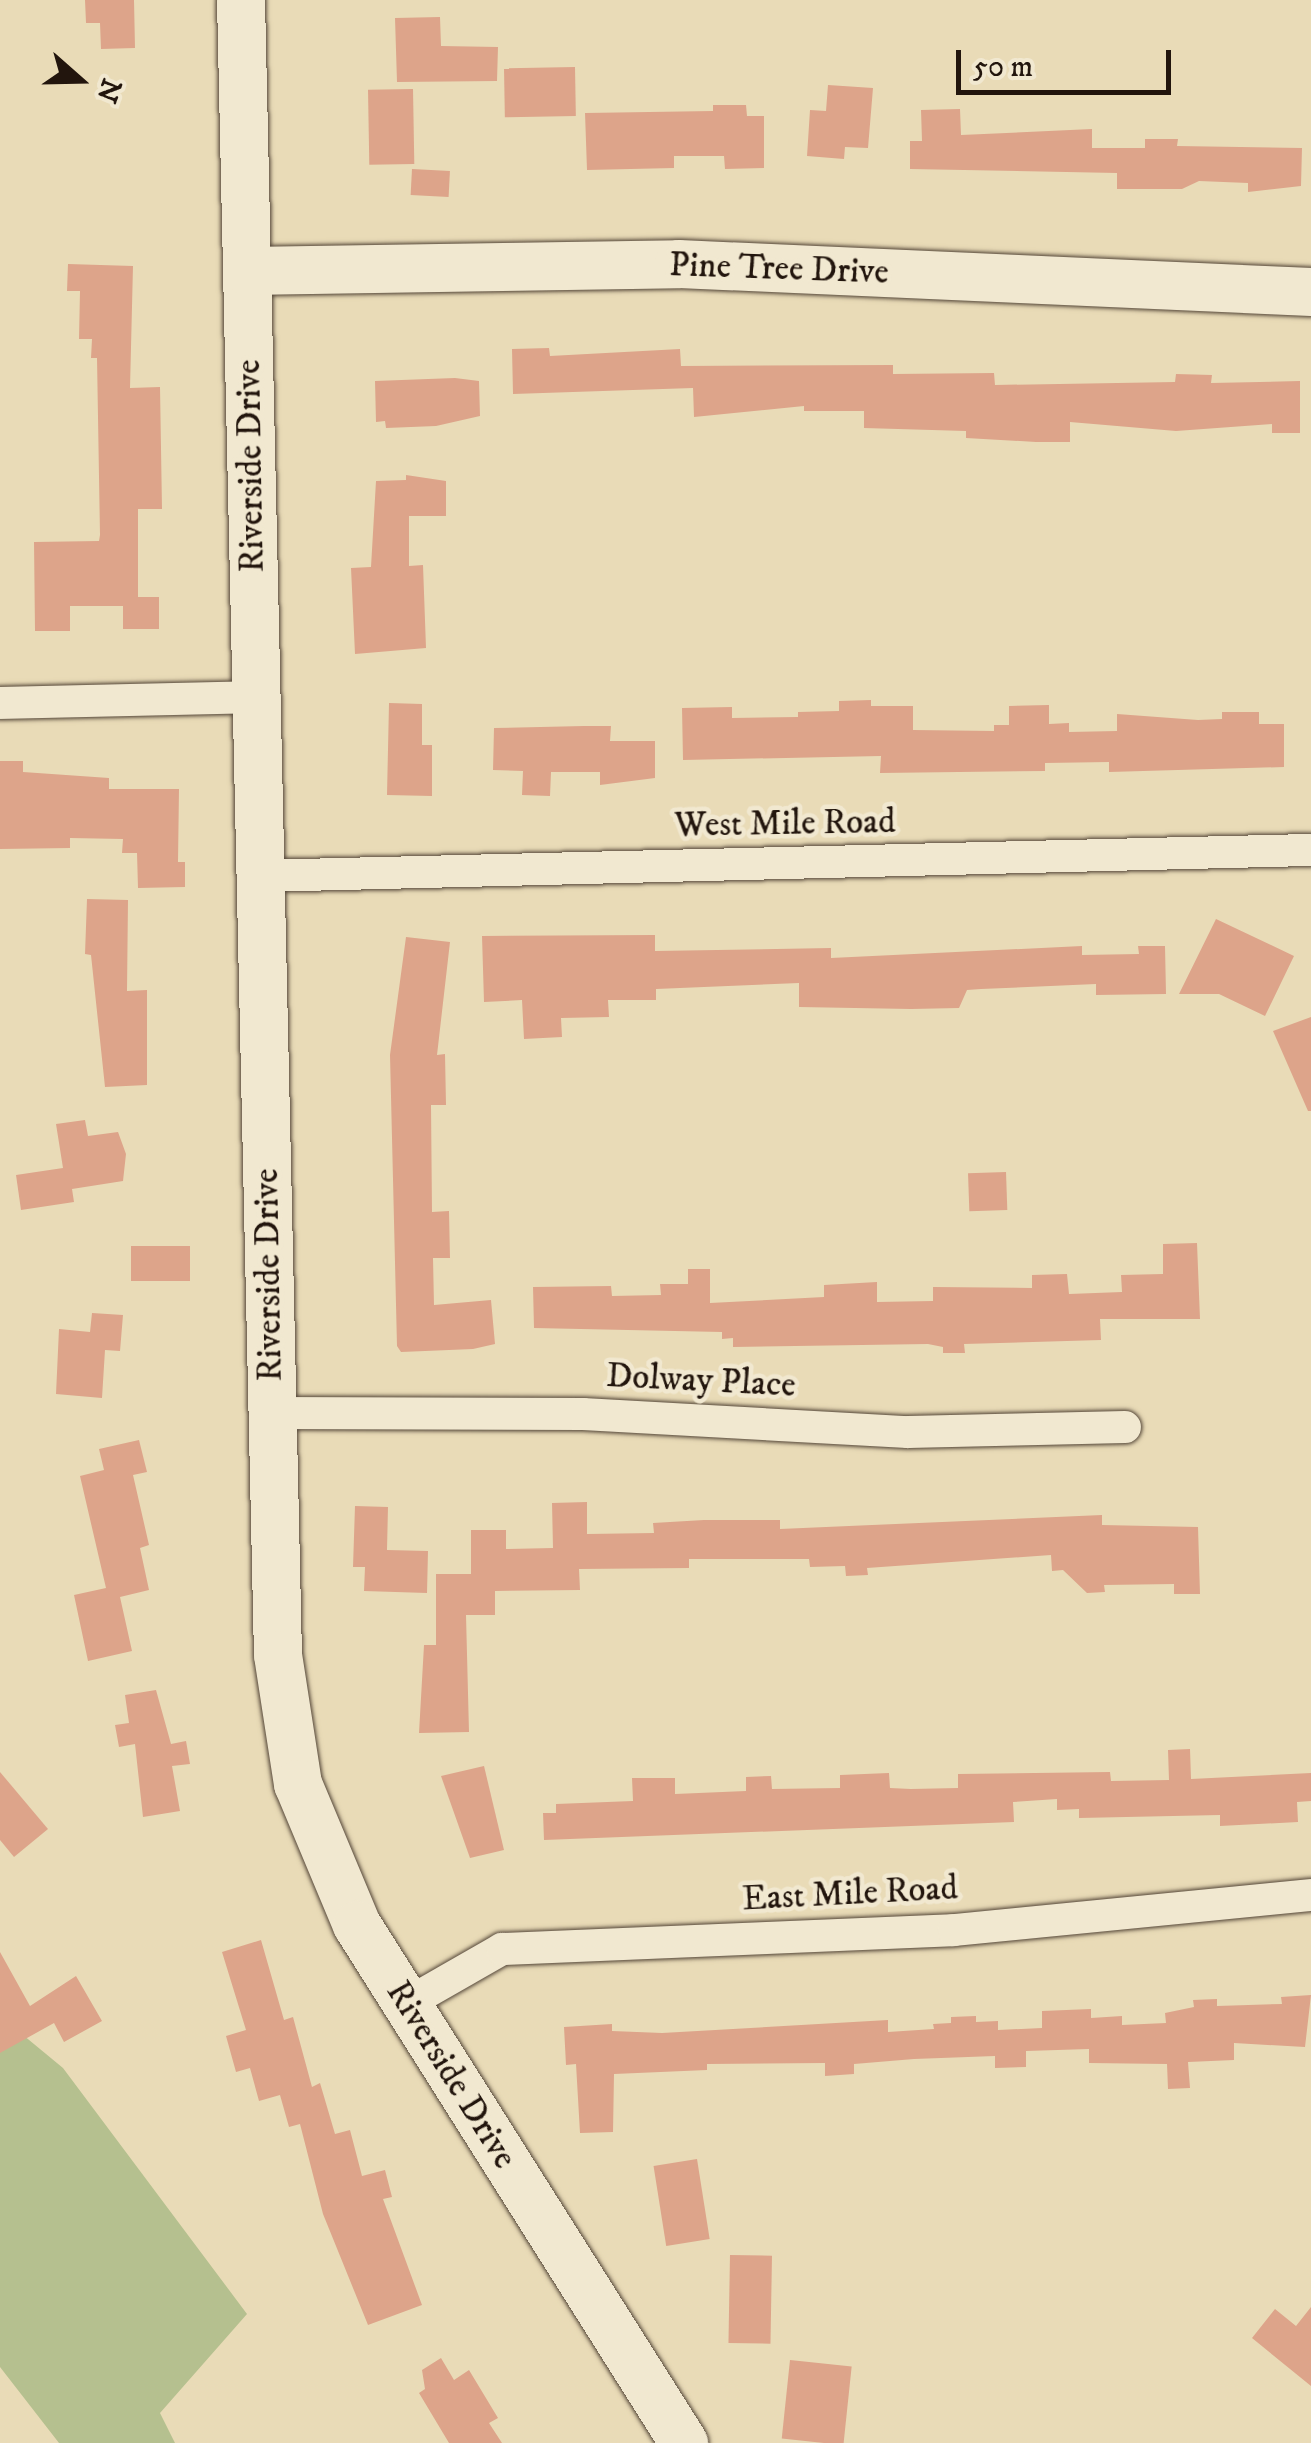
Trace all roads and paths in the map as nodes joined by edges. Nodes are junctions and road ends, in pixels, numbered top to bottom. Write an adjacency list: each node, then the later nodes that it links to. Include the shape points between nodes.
1 (241, 0): 2 (main road, Riverside Drive)
2 (247, 271): 3 (main road, Pine Tree Drive, via 679,264); 4 (main road, Riverside Drive)
3 (1311, 292)
4 (256, 696): 5 (street); 7 (main road, Riverside Drive)
5 (0, 704)
6 (1311, 850): 7 (street, West Mile Road)
7 (260, 876): 8 (main road, Riverside Drive)
8 (272, 1413): 9 (street, Dolway Place, via 583,1414 908,1432); 11 (main road, Riverside Drive, via 278,1655 298,1784 357,1925)
9 (1126, 1427)
10 (1311, 1895): 11 (street, East Mile Road, via 954,1930 502,1949)
11 (406, 2004): 12 (main road, Riverside Drive)
12 (684, 2443)

